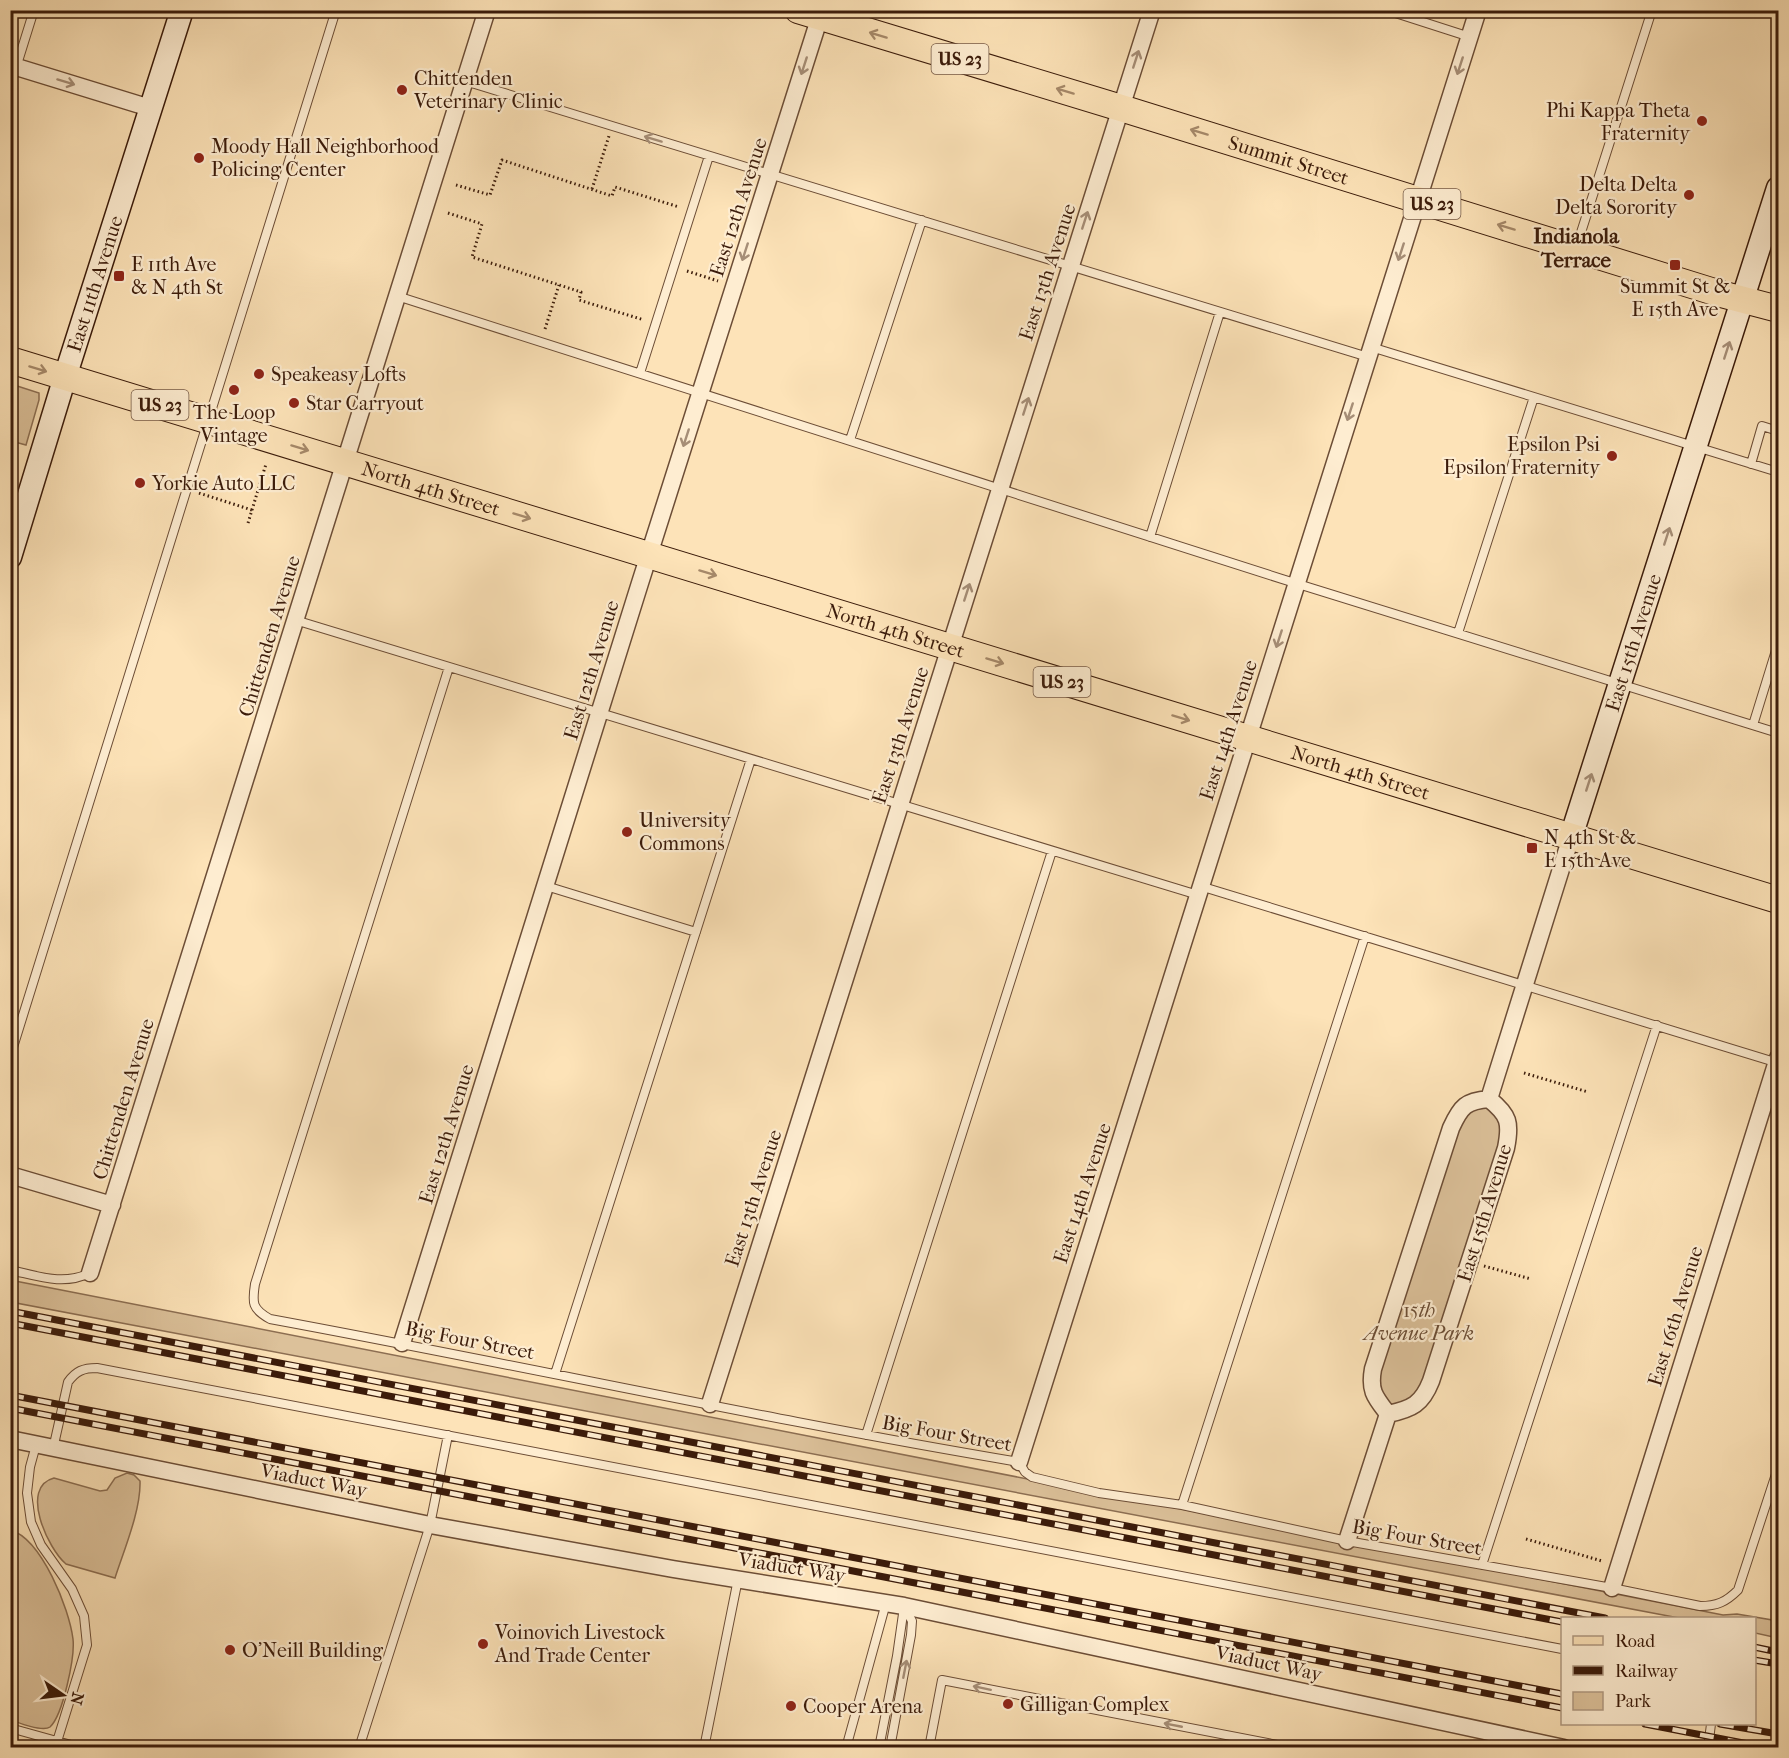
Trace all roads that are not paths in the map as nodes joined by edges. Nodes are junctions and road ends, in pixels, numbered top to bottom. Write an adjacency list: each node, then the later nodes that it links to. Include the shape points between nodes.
1 (34, 10): 11 (lane)
2 (182, 10): 14 (street, East 11th Avenue)
3 (336, 10): 33 (lane)
4 (487, 10): 12 (street, Chittenden Avenue)
5 (1152, 10): 15 (street, East 13th Avenue, one-way to 5)
6 (1386, 10): 10 (lane)
7 (1478, 10): 10 (street, East 14th Avenue)
8 (1652, 10): 21 (lane)
9 (813, 13): 15 (main road, Summit Street / US 23, one-way to 9); 17 (street, East 12th Avenue, one-way to 17)
10 (1470, 37): 19 (street, East 14th Avenue, one-way to 19)
11 (14, 66): 13 (lane); 14 (street, one-way to 14)
12 (465, 81): 16 (lane, one-way to 12); 23 (street, Chittenden Avenue)
13 (10, 87)
14 (150, 108): 30 (street, East 11th Avenue)
15 (1121, 108): 19 (main road, Summit Street / US 23, one-way to 15); 22 (street, East 13th Avenue, one-way to 15)
16 (709, 156): 17 (lane); 29 (lane)
17 (770, 174): 20 (lane); 31 (street, East 12th Avenue, one-way to 31)
18 (1779, 188): 24 (street, East 15th Avenue)
19 (1418, 200): 21 (main road, Summit Street / US 23, one-way to 19); 27 (street, East 14th Avenue, one-way to 27)
20 (922, 220): 22 (lane); 35 (lane)
21 (1576, 248): 24 (main road, Summit Street / US 23)
22 (1071, 266): 26 (lane); 40 (street, East 13th Avenue, one-way to 22)
23 (397, 296): 29 (lane); 37 (street, Chittenden Avenue)
24 (1743, 300): 25 (main road, Summit Street / US 23); 36 (street, East 15th Avenue, one-way to 24)
25 (1779, 309)
26 (1220, 312): 27 (lane); 41 (lane)
27 (1370, 352): 32 (lane); 44 (street, East 14th Avenue, one-way to 44)
28 (10, 360): 30 (main road, North 4th Street / US 23, one-way to 30)
29 (640, 373): 31 (lane)
30 (65, 377): 33 (main road, North 4th Street / US 23); 43 (street, East 11th Avenue)
31 (701, 393): 35 (lane); 42 (street, East 12th Avenue, one-way to 42)
32 (1534, 397): 36 (lane); 46 (lane)
33 (209, 420): 37 (main road, North 4th Street / US 23, one-way to 37); 66 (lane)
34 (1779, 431): 38 (lane, via 1762,426)
35 (850, 440): 40 (lane)
36 (1696, 447): 38 (lane); 50 (street, East 15th Avenue, one-way to 36)
37 (345, 461): 42 (main road, North 4th Street / US 23, one-way to 42); 45 (street, Chittenden Avenue)
38 (1751, 464): 39 (lane)
39 (1779, 472)
40 (1000, 489): 41 (lane); 48 (street, East 13th Avenue, one-way to 40)
41 (1150, 537): 44 (lane)
42 (649, 555): 48 (main road, North 4th Street / US 23, one-way to 48); 51 (street, East 12th Avenue)
43 (10, 557)
44 (1296, 583): 46 (lane); 54 (street, East 14th Avenue, one-way to 54)
45 (296, 620): 49 (lane); 70 (street, Chittenden Avenue)
46 (1458, 633): 50 (lane)
47 (1779, 644): 52 (lane)
48 (950, 647): 54 (main road, North 4th Street / US 23, one-way to 54); 56 (street, East 13th Avenue)
49 (449, 667): 51 (lane); 73 (lane, Big Four Street, via 253,1300 261,1314 270,1319)
50 (1620, 684): 52 (lane); 57 (street, East 15th Avenue, one-way to 50)
51 (600, 713): 55 (lane); 59 (street, East 12th Avenue)
52 (1753, 725): 53 (lane)
53 (1779, 733)
54 (1247, 738): 57 (main road, North 4th Street / US 23); 60 (street, East 14th Avenue)
55 (751, 759): 56 (lane); 62 (lane)
56 (900, 804): 58 (lane); 75 (street, East 13th Avenue)
57 (1571, 837): 61 (main road, North 4th Street / US 23); 64 (street, East 15th Avenue)
58 (1052, 850): 60 (lane); 78 (lane)
59 (546, 886): 62 (lane); 73 (street, East 12th Avenue)
60 (1199, 891): 63 (lane); 81 (street, East 14th Avenue)
61 (1779, 900)
62 (696, 932): 74 (lane)
63 (1365, 936): 64 (lane); 83 (lane)
64 (1524, 985): 65 (lane); 68 (street, East 15th Avenue)
65 (1657, 1025): 67 (lane); 86 (lane)
66 (10, 1057)
67 (1778, 1061): 88 (street, East 16th Avenue)
68 (1489, 1099): 76 (street, via 1473,1100 1464,1106 1451,1128 1373,1369 1375,1397); 76 (street, East 15th Avenue, via 1503,1109 1509,1133 1431,1381 1417,1404)
69 (10, 1175): 70 (street)
70 (112, 1205): 72 (street, Chittenden Avenue)
71 (10, 1270): 72 (lane, via 52,1280)
72 (90, 1274)
73 (402, 1343): 74 (lane, Big Four Street)
74 (555, 1374): 75 (lane, Big Four Street)
75 (710, 1404): 78 (lane, Big Four Street)
76 (1388, 1414): 85 (street)
77 (448, 1435): 80 (lane, via 84,1368 68,1382); 84 (lane); 91 (lane)
78 (866, 1435): 81 (lane, Big Four Street)
79 (10, 1440): 80 (street, Viaduct Way)
80 (44, 1447): 84 (street, Viaduct Way); 94 (lane, via 30,1467 27,1493 31,1522 41,1545 72,1589 84,1616 87,1645)
81 (1019, 1462): 83 (lane, Big Four Street, via 1025,1472 1041,1480)
82 (1779, 1468): 88 (lane, Big Four Street, via 1738,1590 1723,1603 1700,1606)
83 (1182, 1505): 85 (lane, Big Four Street)
84 (430, 1525): 87 (street, Viaduct Way); 96 (lane)
85 (1347, 1541): 86 (lane, Big Four Street)
86 (1482, 1565): 88 (lane, Big Four Street)
87 (738, 1579): 89 (street, Viaduct Way); 97 (lane)
88 (1612, 1588)
89 (886, 1604): 90 (street, Viaduct Way); 98 (lane)
90 (904, 1606): 99 (lane); 100 (lane, one-way to 90, via 911,1635 912,1621); 103 (street, Viaduct Way)
91 (1561, 1649)
92 (1712, 1725): 104 (lane)
93 (10, 1728): 94 (lane)
94 (56, 1744): 95 (lane)
95 (81, 1748)
96 (359, 1748)
97 (704, 1748)
98 (846, 1748)
99 (879, 1748)
100 (890, 1748)
101 (929, 1748): 102 (lane, one-way to 101, via 942,1680)
102 (1293, 1748)
103 (1564, 1748)
104 (1708, 1748)

